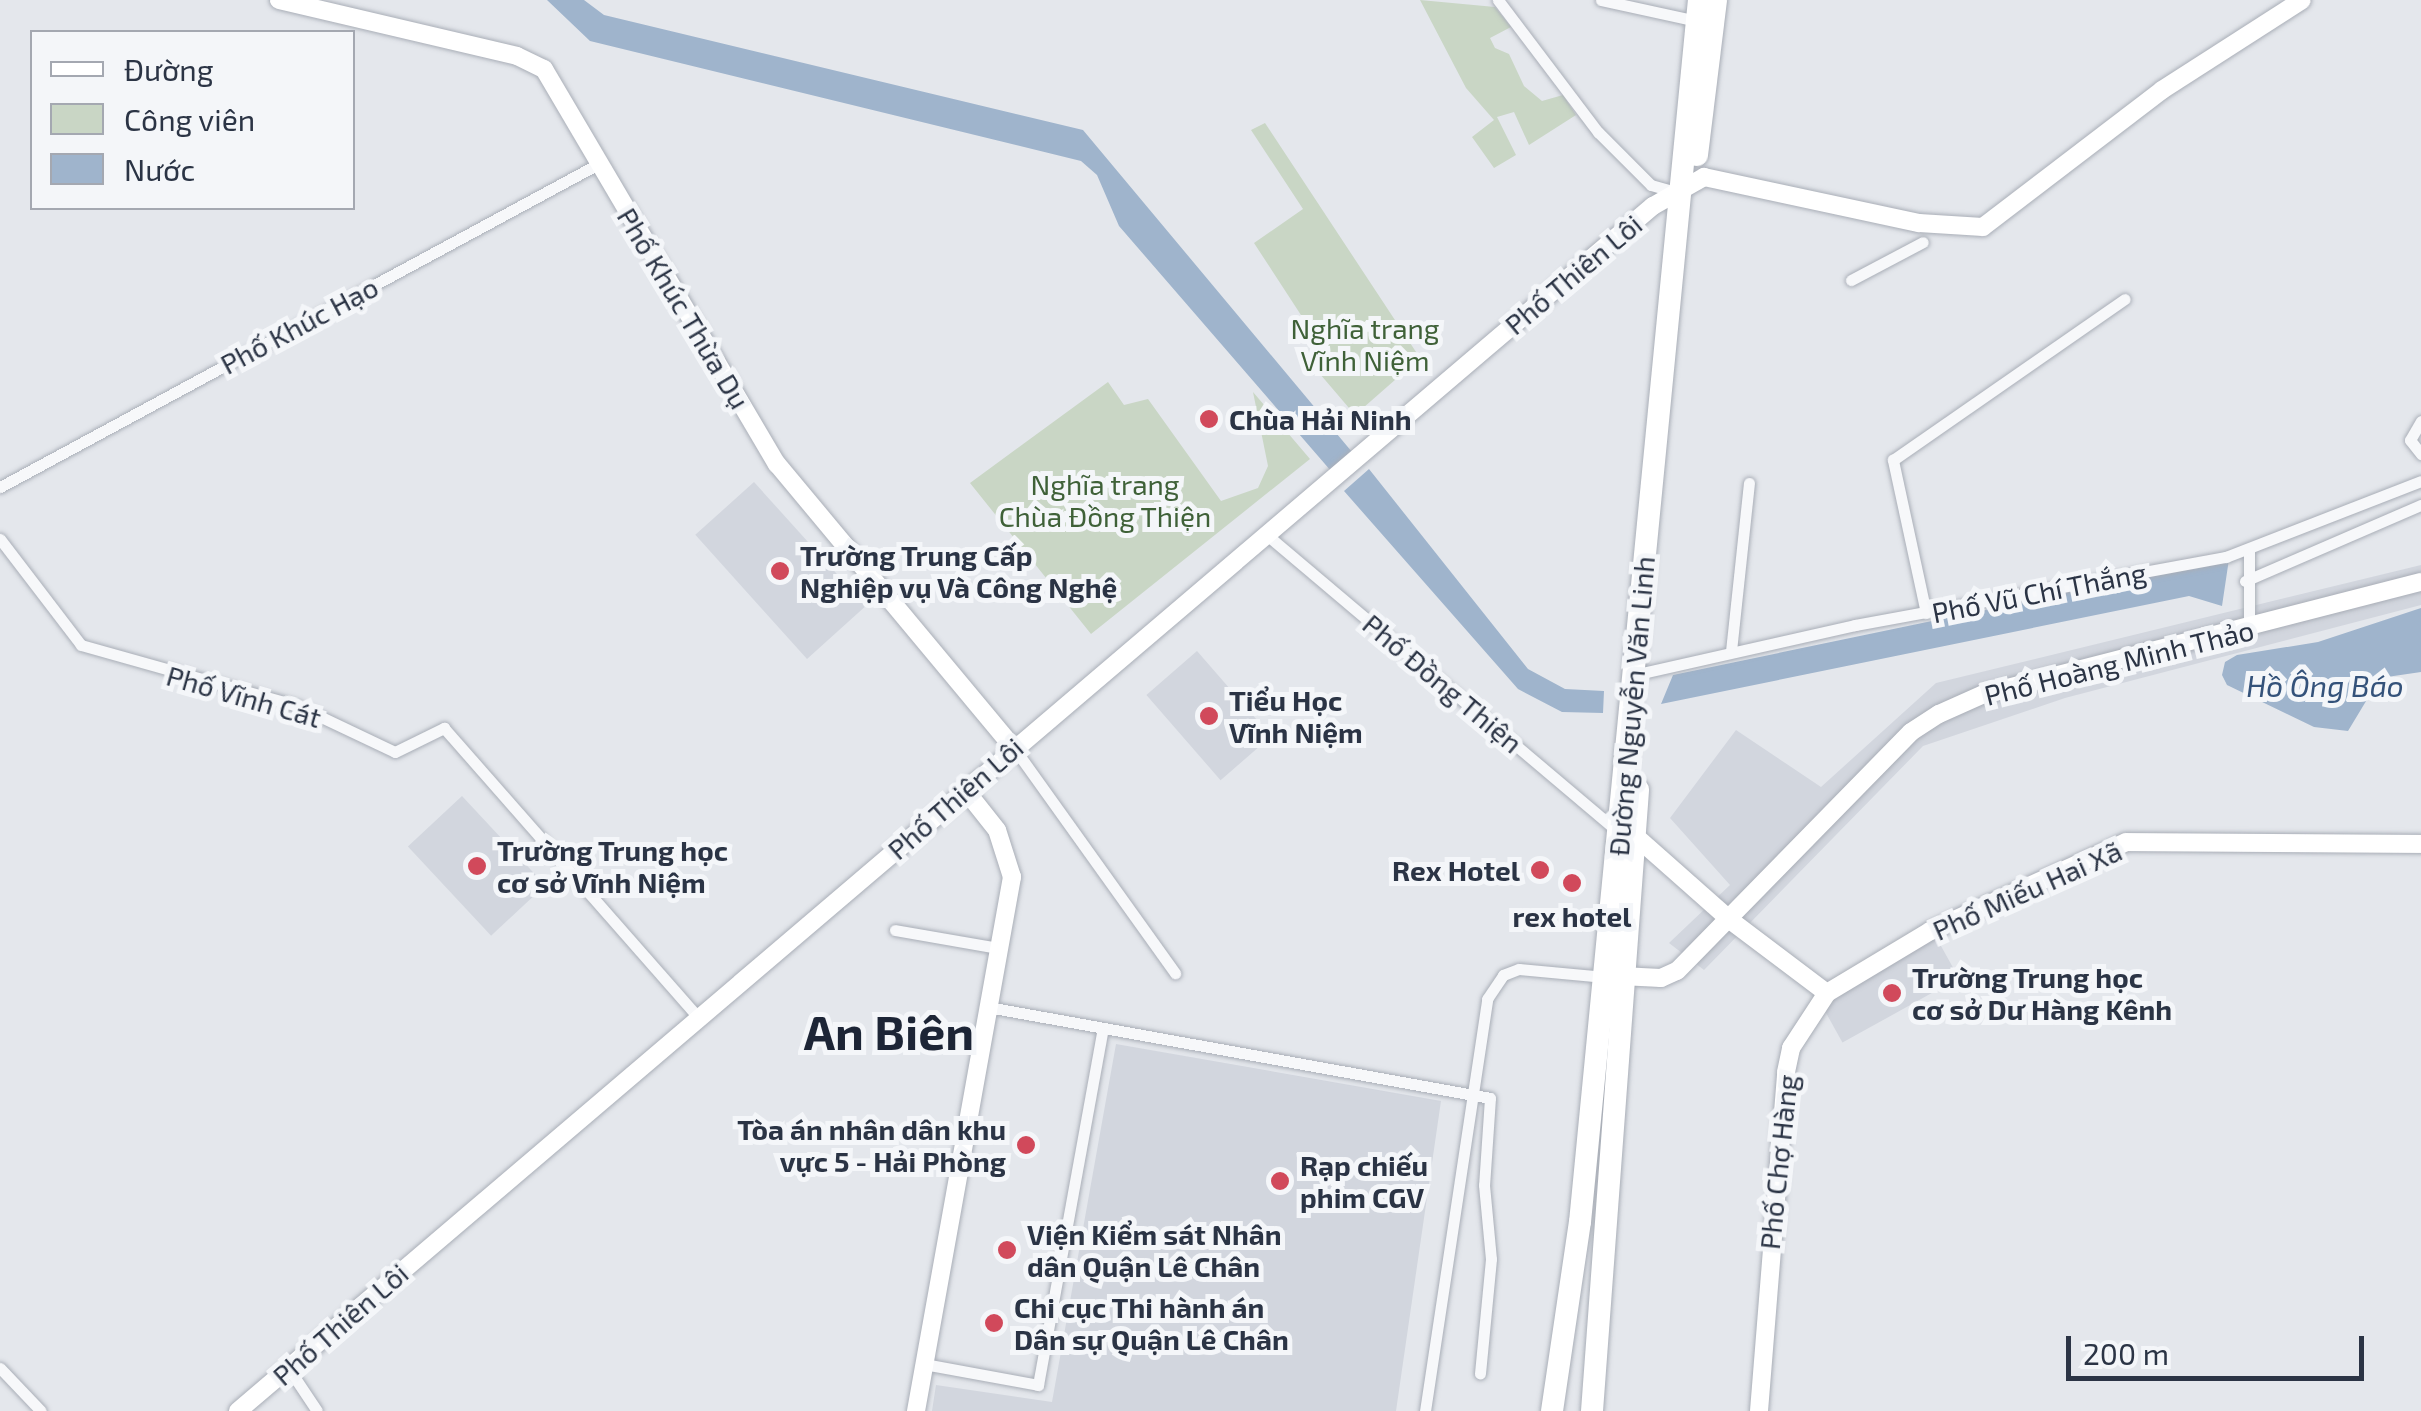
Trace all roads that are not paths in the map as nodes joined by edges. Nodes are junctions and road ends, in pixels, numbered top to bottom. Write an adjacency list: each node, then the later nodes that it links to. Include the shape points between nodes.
1 (279, 0): 7 (street, Phố Khúc Thừa Dụ, via 517,56 544,69)
2 (1498, 0): 8 (street, via 1598,132 1651,185)
3 (1602, 0): 6 (street)
4 (1716, 0): 8 (highway, Đường Nguyễn Văn Linh)
5 (2302, 0): 8 (street, via 2162,90 1983,227 1919,223 1797,194)
6 (1698, 11): 8 (highway, Đường Nguyễn Văn Linh)
7 (598, 164): 16 (street, Phố Khúc Hạo); 27 (street, Phố Khúc Thừa Dụ, via 777,464)
8 (1686, 186): 18 (street, Phố Thiên Lôi, via 1541,297); 26 (highway, Đường Nguyễn Văn Linh)
9 (1923, 242): 10 (street)
10 (1851, 280)
11 (2125, 299): 23 (street, via 1894,460)
12 (2421, 420): 13 (street, via 2410,440)
13 (2421, 454)
14 (2421, 481): 20 (street, Phố Vũ Chí Thắng)
15 (1749, 483): 25 (street)
16 (0, 487)
17 (2421, 505): 21 (street)
18 (1267, 535): 27 (street, Phố Thiên Lôi); 29 (street, Phố Đồng Thiện)
19 (0, 539): 38 (street, Phố Vĩnh Cát, via 82,645 298,706 399,752 442,727)
20 (2249, 551): 21 (street); 23 (street, Phố Vũ Chí Thắng)
21 (2245, 581): 24 (street)
22 (2421, 582): 24 (street, Phố Hoàng Minh Thảo)
23 (1926, 613): 25 (street, Phố Vũ Chí Thắng)
24 (2249, 629): 31 (street, Phố Hoàng Minh Thảo, via 1984,694 1940,714 1911,732)
25 (1732, 651): 26 (street, Phố Vũ Chí Thắng)
26 (1641, 676): 29 (highway, Đường Nguyễn Văn Linh)
27 (1014, 748): 28 (street, Phố Thiên Lôi); 34 (street)
28 (966, 791): 33 (street, via 997,830 1012,877); 38 (street, Phố Thiên Lôi)
29 (1626, 834): 31 (street); 35 (highway, Đường Nguyễn Văn Linh)
30 (2421, 844): 36 (street, Phố Miếu Hai Xã, via 2126,842 1930,932)
31 (1730, 920): 35 (street, Phố Hoàng Minh Thảo, via 1670,976); 36 (street)
32 (895, 930): 33 (street)
33 (998, 948): 37 (street)
34 (1175, 972)
35 (1613, 976): 40 (street, via 1519,969 1503,975 1488,998); 41 (highway, Đường Nguyễn Văn Linh)
36 (1827, 992): 55 (street, Phố Chợ Hàng, via 1791,1048 1786,1072)
37 (988, 1007): 39 (street); 42 (street)
38 (698, 1017): 44 (street, Phố Thiên Lôi)
39 (1103, 1029): 40 (street); 42 (street, via 1038,1385)
40 (1469, 1090): 45 (street, via 1493,1104 1484,1185 1491,1260); 50 (street)
41 (1590, 1226): 51 (highway, Đường Nguyễn Văn Linh); 52 (highway); 53 (highway); 54 (highway, Đường Nguyễn Văn Linh)
42 (924, 1364): 49 (street)
43 (0, 1368): 46 (street)
44 (289, 1369): 47 (street, Phố Thiên Lôi); 48 (street)
45 (1480, 1372)
46 (41, 1411)
47 (238, 1411)
48 (317, 1411)
49 (916, 1411)
50 (1425, 1411)
51 (1552, 1411)
52 (1568, 1411)
53 (1579, 1411)
54 (1592, 1411)
55 (1759, 1411)

